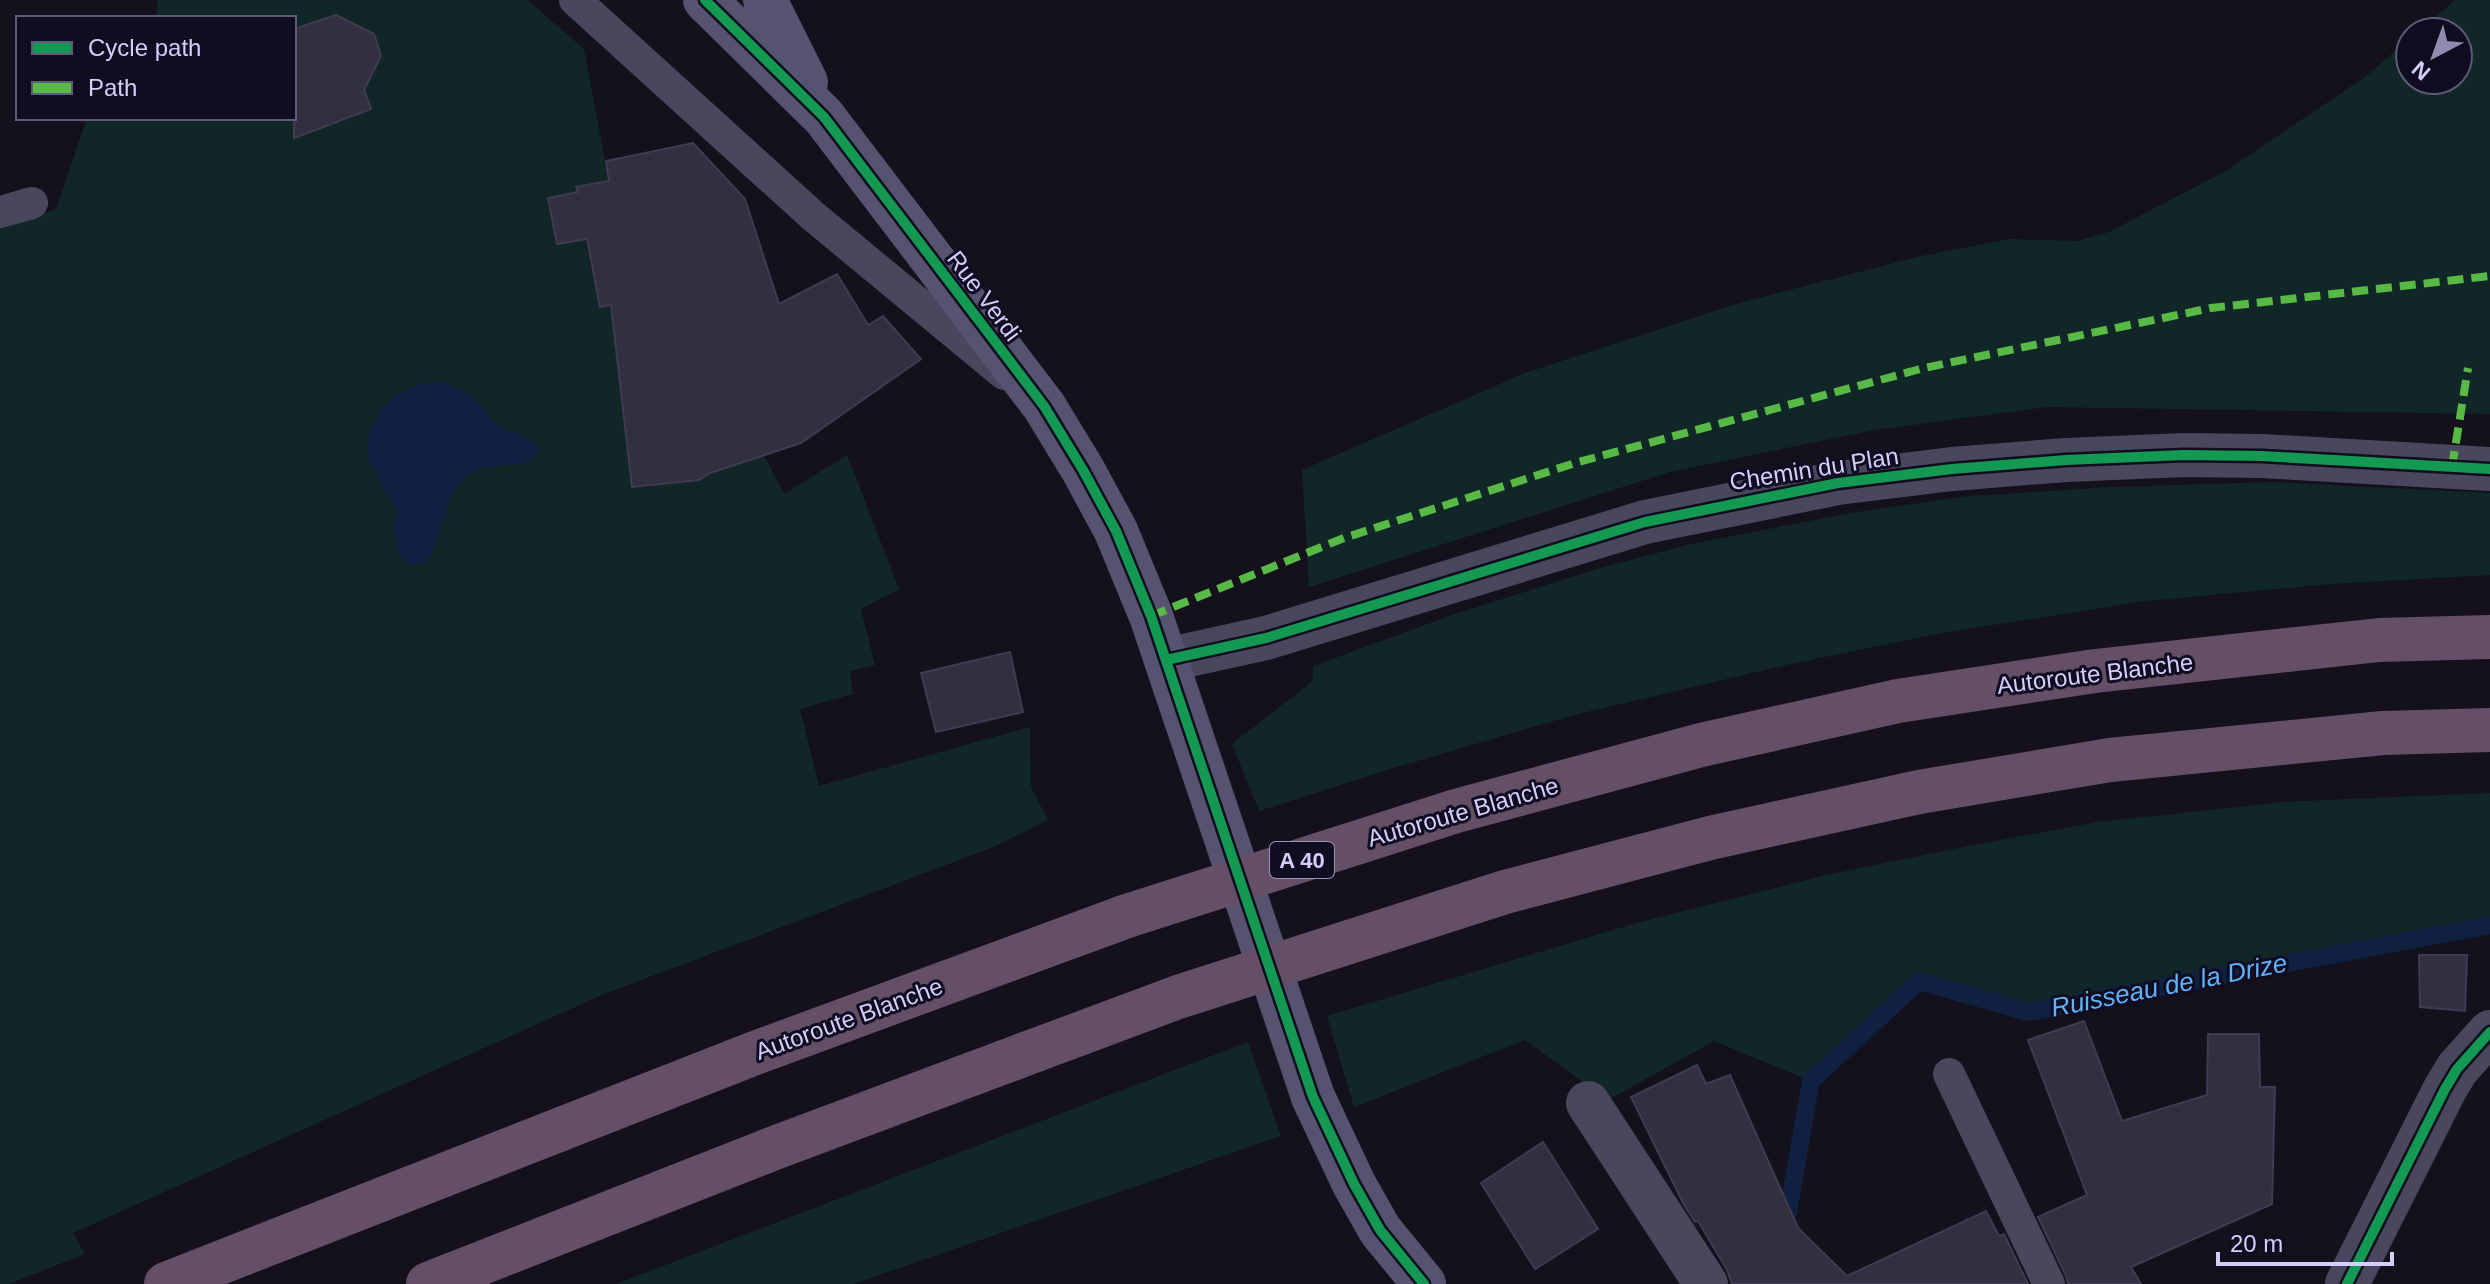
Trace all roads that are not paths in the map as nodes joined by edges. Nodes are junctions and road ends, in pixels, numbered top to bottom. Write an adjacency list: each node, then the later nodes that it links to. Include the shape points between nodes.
1 (575, 0): 7 (lane, via 813,216)
2 (705, 0): 4 (street, Rue Verdi)
3 (765, 0): 4 (street, Rue Verdi)
4 (824, 117): 7 (street, Rue Verdi)
5 (32, 203): 6 (lane)
6 (0, 212)
7 (1044, 406): 10 (street, Rue Verdi, via 1116,531)
8 (2490, 469): 10 (street, Chemin du Plan, via 2184,455 1966,468 1838,483 1645,522 1266,638)
9 (2490, 637): 15 (highway, Autoroute Blanche / A 40, via 2379,640 2095,671 1898,701 1701,745 1456,811 1112,922 755,1053)
10 (1166, 660): 17 (street, Rue Verdi, via 1313,1097 1380,1230)
11 (2490, 730): 16 (highway, via 2383,733 2110,760 1919,792 1710,838 1505,892 1178,997)
12 (2490, 1032): 20 (street, via 2445,1089)
13 (1949, 1074): 19 (lane)
14 (1588, 1103): 18 (street)
15 (166, 1284)
16 (428, 1284)
17 (1424, 1284)
18 (1706, 1284)
19 (2049, 1284)
20 (2347, 1284)

